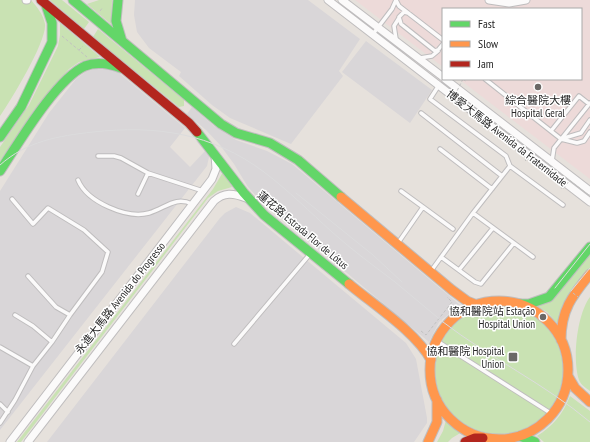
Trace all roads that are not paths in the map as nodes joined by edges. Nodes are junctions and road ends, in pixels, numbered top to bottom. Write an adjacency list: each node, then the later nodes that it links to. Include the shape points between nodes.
1 (73, 0): 15 (main road)
2 (118, 0): 15 (main road, via 115,13)
3 (328, 0): 13 (street, 博愛大馬路 Avenida da Fraternidade)
4 (342, 0): 12 (street, 博愛大馬路 Avenida da Fraternidade)
5 (400, 0): 9 (lane)
6 (490, 0): 7 (street, via 517,3)
7 (526, 0)
8 (44, 2): 21 (main road, 蓮花路 Estrada Flor de Lótus); 33 (main road, via 52,18 54,34 21,107)
9 (396, 2): 10 (lane); 12 (lane)
10 (408, 13): 11 (lane, via 404,12); 14 (lane)
11 (399, 18): 16 (lane, via 394,28); 18 (lane, via 400,24 434,50)
12 (378, 27): 13 (lane); 16 (street, 博愛大馬路 Avenida da Fraternidade)
13 (373, 34): 20 (street, 博愛大馬路 Avenida da Fraternidade)
14 (442, 39)
15 (122, 41): 26 (main road)
16 (397, 42): 19 (street, 博愛大馬路 Avenida da Fraternidade)
17 (442, 45): 18 (lane)
18 (438, 50): 19 (lane, via 432,56)
19 (417, 58): 20 (street); 22 (street, 博愛大馬路 Avenida da Fraternidade)
20 (412, 64): 25 (street, 博愛大馬路 Avenida da Fraternidade)
21 (125, 70): 28 (main road, 蓮花路 Estrada Flor de Lótus); 40 (main road, via 109,63 91,64 70,76)
22 (442, 77)
23 (447, 80): 38 (street, 博愛大馬路 Avenida da Fraternidade)
24 (486, 80): 31 (lane)
25 (439, 85): 39 (lane, via 430,99 506,156); 51 (street, 博愛大馬路 Avenida da Fraternidade, via 567,181)
26 (188, 97): 28 (main road, via 189,103 186,108); 59 (main road, via 236,133 267,142 298,160)
27 (590, 103): 31 (lane, via 579,96); 34 (lane)
28 (174, 110): 35 (main road, 蓮花路 Estrada Flor de Lótus)
29 (421, 113): 42 (lane)
30 (590, 120): 34 (lane, via 581,133)
31 (551, 131): 34 (lane)
32 (590, 132): 34 (lane, via 584,141 577,143)
33 (0, 137)
34 (561, 139): 38 (lane, via 554,148)
35 (213, 149): 45 (street, 永進大馬路 Avenida do Progresso, via 216,169); 49 (main road, 蓮花路 Estrada Flor de Lótus)
36 (440, 149): 44 (lane)
37 (98, 156): 41 (lane, via 121,158)
38 (552, 161): 47 (street, 博愛大馬路 Avenida da Fraternidade)
39 (510, 166): 42 (lane); 53 (lane)
40 (0, 172)
41 (148, 173): 45 (lane); 48 (lane)
42 (502, 176): 44 (lane)
43 (78, 180): 52 (lane, via 82,189 102,204 114,209 148,213 178,200)
44 (492, 189): 55 (lane)
45 (203, 191): 52 (street, 永進大馬路 Avenida do Progresso)
46 (402, 191): 54 (lane)
47 (590, 191)
48 (138, 194)
49 (246, 198): 61 (main road, 蓮花路 Estrada Flor de Lótus); 89 (street, 永進大馬路 Avenida do Progresso, via 228,194 221,195 214,201)
50 (12, 199): 71 (lane, via 33,224 48,208 84,230 108,252 102,272)
51 (590, 202)
52 (192, 204): 88 (street, 永進大馬路 Avenida do Progresso)
53 (562, 205)
54 (423, 207): 57 (lane); 59 (lane)
55 (473, 213): 56 (lane); 62 (lane)
56 (493, 228): 58 (lane); 64 (lane)
57 (453, 229)
58 (514, 243): 63 (lane); 64 (lane, via 481,284)
59 (397, 244): 65 (main road)
60 (590, 247): 68 (main road, via 549,297 529,304)
61 (311, 253): 75 (lane); 77 (main road, 蓮花路 Estrada Flor de Lótus, via 417,340)
62 (442, 257): 64 (lane); 65 (lane)
63 (533, 257)
64 (459, 270)
65 (430, 272): 69 (main road, via 466,301)
66 (590, 274): 74 (main road, via 566,305 562,315)
67 (28, 276): 71 (lane, via 56,307)
68 (519, 304): 69 (main road, via 502,302); 74 (main road, via 546,320)
69 (477, 305): 72 (main road, via 456,317)
70 (15, 315): 73 (lane)
71 (70, 315): 73 (lane)
72 (437, 341): 77 (main road); 84 (lane)
73 (52, 342): 78 (lane)
74 (561, 342): 79 (main road, via 567,358)
75 (234, 344)
76 (0, 348): 78 (lane)
77 (431, 360): 80 (main road, via 432,387)
78 (33, 366): 83 (lane)
79 (568, 376): 81 (main road, via 575,388); 84 (main road, via 565,392)
80 (437, 400): 87 (main road, via 446,414 458,425); 90 (main road, via 437,420)
81 (590, 402)
82 (0, 404): 83 (lane)
83 (8, 412): 85 (lane)
84 (552, 414): 86 (main road, via 535,429)
85 (0, 423)
86 (520, 436): 87 (main road); 92 (main road)
87 (487, 438): 91 (main road, via 475,438)
88 (10, 442)
89 (28, 442)
90 (428, 442)
91 (465, 442)
92 (535, 442)

